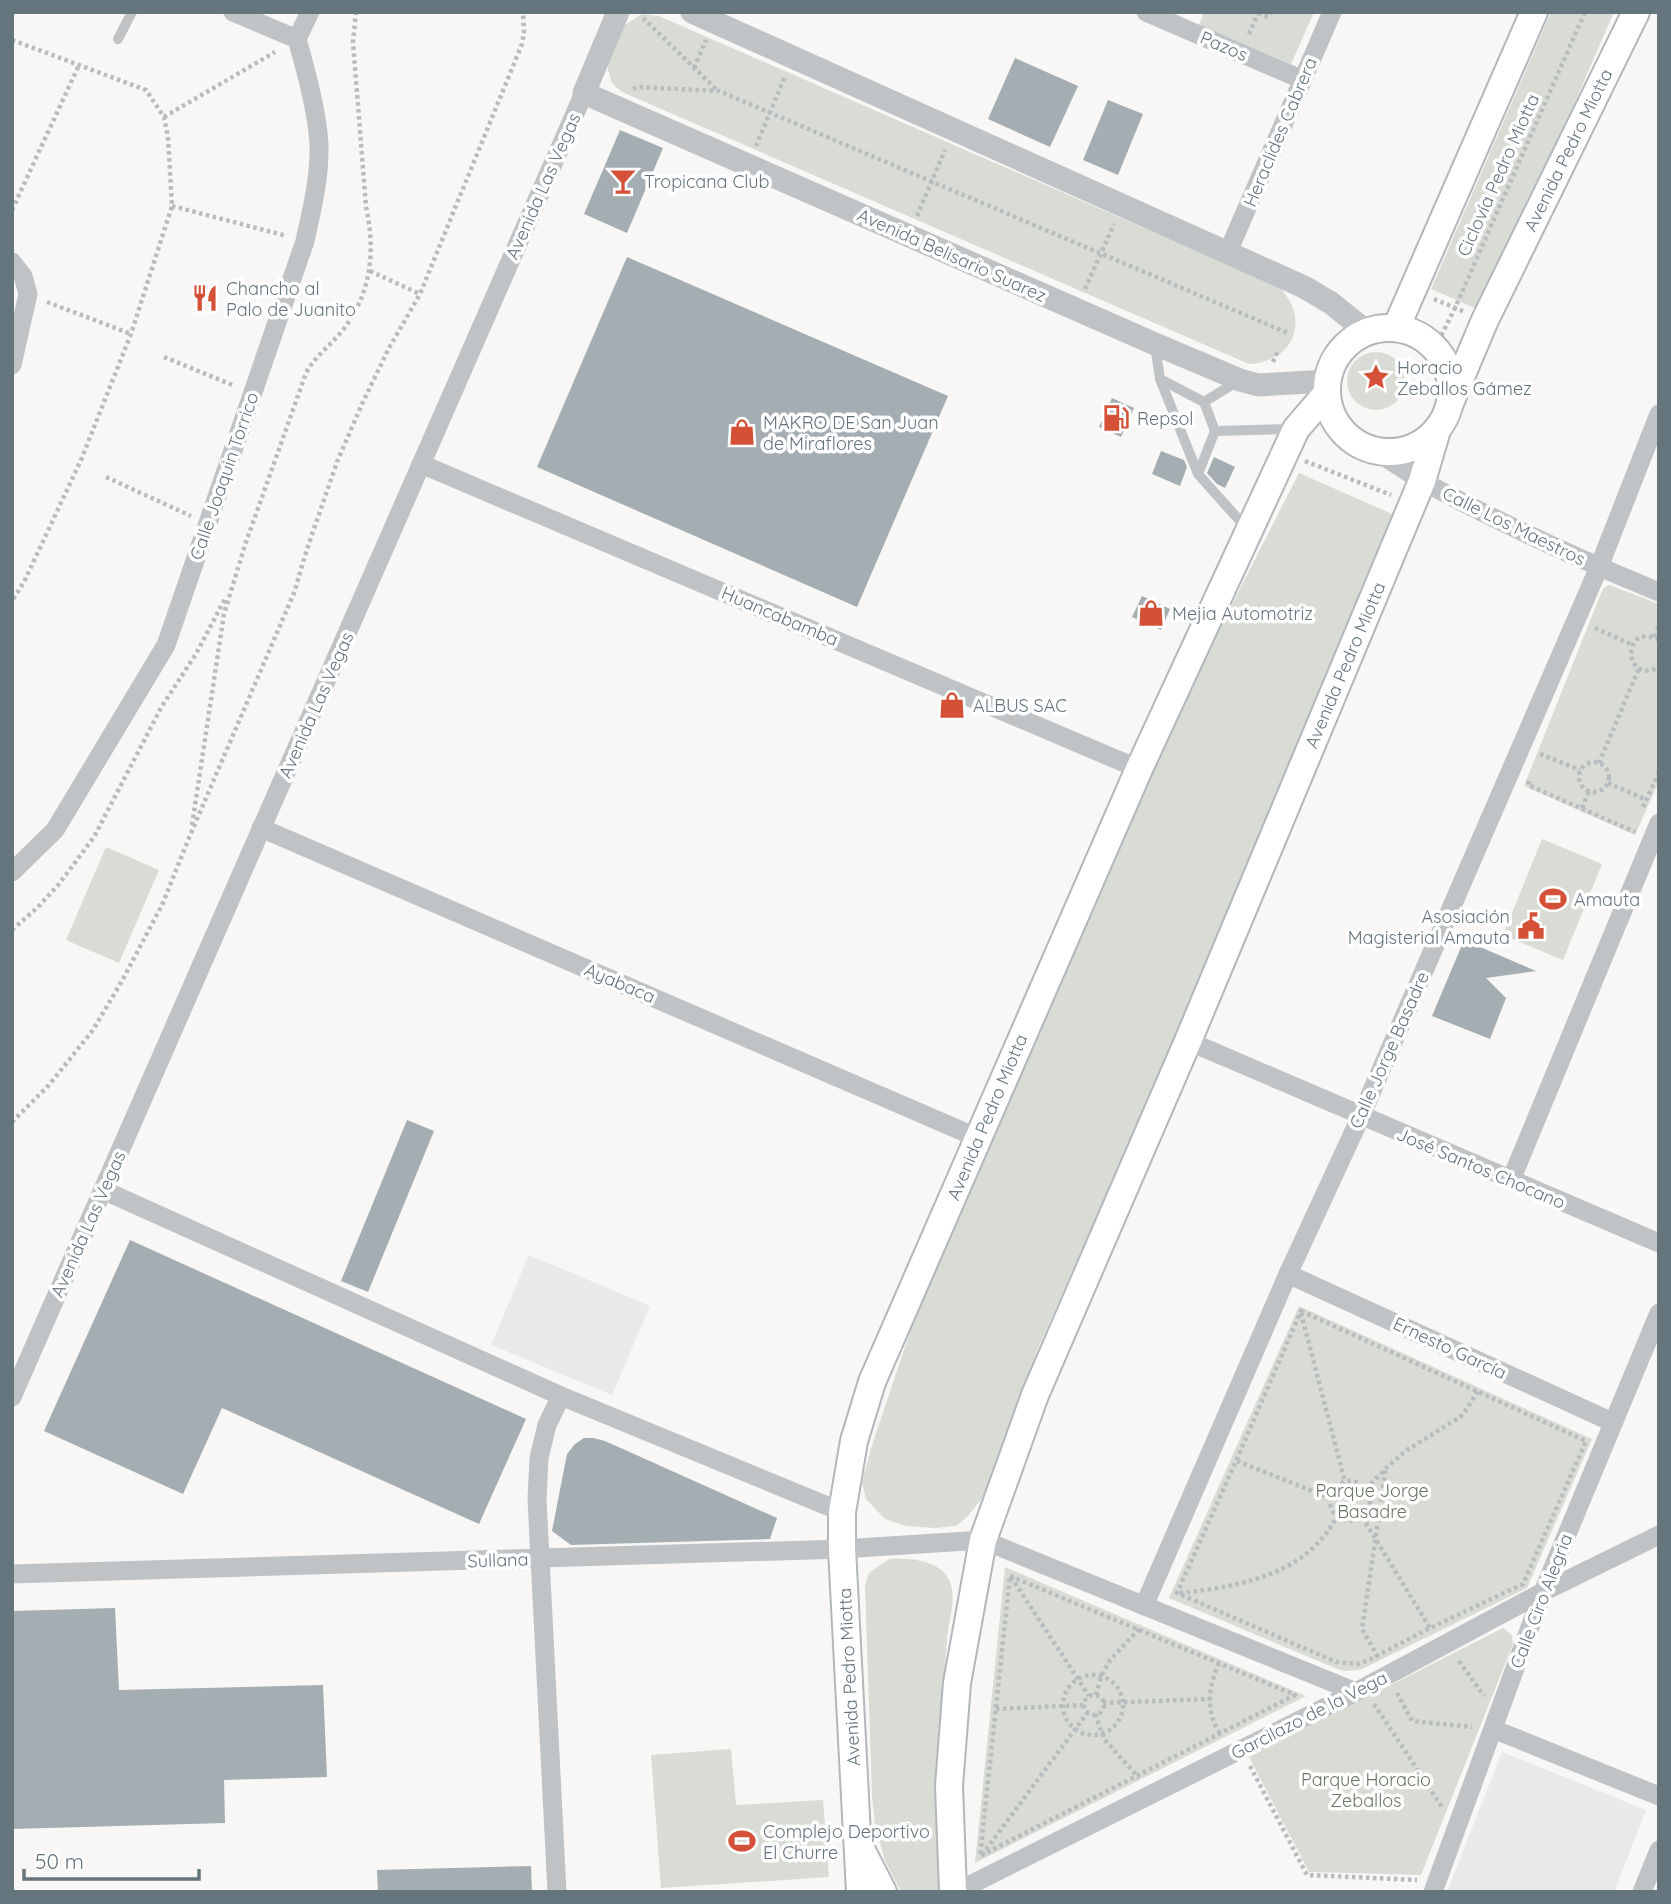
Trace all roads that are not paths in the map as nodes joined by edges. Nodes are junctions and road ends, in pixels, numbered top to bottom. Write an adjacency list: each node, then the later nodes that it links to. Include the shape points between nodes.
1 (132, 12): 10 (lane)
2 (233, 12): 11 (street)
3 (310, 12): 11 (street)
4 (692, 12): 14 (street)
5 (1146, 12): 12 (street, Pazos)
6 (1332, 12): 12 (street, Heraclides Cabrera)
7 (1534, 12): 16 (main road)
8 (1636, 12): 24 (main road, Avenida Pedro Miotta, via 1485,320)
9 (627, 16): 13 (street, Avenida Las Vegas)
10 (118, 39)
11 (298, 39): 39 (street, Calle Joaquin Torrico, via 319,145 315,196 305,240 253,393 166,645 55,830)
12 (1303, 80): 14 (street, Heraclides Cabrera)
13 (584, 93): 18 (street, Avenida Belisario Suarez); 30 (street, Avenida Las Vegas)
14 (1228, 252): 17 (street, via 1304,287)
15 (12, 262): 19 (street, via 23,276 27,294)
16 (1396, 328): 17 (main road); 24 (main road, via 1418,335 1444,360)
17 (1367, 332): 22 (main road, via 1337,356)
18 (1155, 344): 20 (lane); 21 (street, Avenida Belisario Suarez)
19 (12, 365)
20 (1160, 379): 23 (lane); 31 (lane)
21 (1240, 380): 22 (street, Avenida Belisario Suarez, via 1258,385); 23 (lane)
22 (1327, 387): 26 (main road, Avenida Pedro Miotta); 29 (main road, via 1331,412 1341,429)
23 (1204, 402): 28 (lane)
24 (1450, 403): 27 (main road)
25 (1659, 414): 34 (street, Calle Jorge Basadre)
26 (1296, 429): 28 (lane); 33 (main road, Avenida Pedro Miotta)
27 (1437, 430): 29 (main road, via 1408,449); 32 (main road, Avenida Pedro Miotta)
28 (1215, 431): 31 (lane)
29 (1374, 450): 32 (street, Calle Los Maestros)
30 (421, 464): 36 (street, Huancabamba); 38 (street, Avenida Las Vegas)
31 (1198, 474): 33 (lane)
32 (1422, 481): 34 (street, Calle Los Maestros); 40 (main road, Avenida Pedro Miotta)
33 (1248, 531): 36 (main road, Avenida Pedro Miotta)
34 (1599, 567): 35 (street, Calle Los Maestros); 41 (street, Calle Jorge Basadre)
35 (1659, 592)
36 (1139, 769): 42 (main road, Avenida Pedro Miotta)
37 (1659, 823): 43 (street)
38 (261, 828): 42 (street, Ayabaca); 44 (street, Avenida Las Vegas)
39 (12, 872)
40 (1188, 1041): 41 (street, José Santos Chocano); 53 (main road, Avenida Pedro Miotta, via 1035,1395)
41 (1361, 1116): 43 (street, José Santos Chocano); 46 (street, Calle Jorge Basadre)
42 (978, 1138): 51 (main road, Avenida Pedro Miotta, via 872,1382 854,1441)
43 (1511, 1180): 45 (street, José Santos Chocano)
44 (103, 1190): 48 (street); 49 (street, Avenida Las Vegas)
45 (1659, 1244)
46 (1288, 1275): 50 (street, Ernesto García); 58 (street, Calle Jorge Basadre)
47 (1659, 1313): 50 (street, Calle Ciro Alegria)
48 (561, 1396): 51 (street); 55 (street, via 539,1458)
49 (12, 1397)
50 (1612, 1423): 57 (street, Calle Ciro Alegria)
51 (842, 1512): 54 (main road, Avenida Pedro Miotta)
52 (1659, 1535): 57 (street, Garcilazo de la Vega)
53 (983, 1540): 54 (street, Sullana); 58 (street); 68 (main road, Avenida Pedro Miotta, via 957,1684 949,1786)
54 (842, 1549): 55 (street, Sullana); 62 (main road, Avenida Pedro Miotta)
55 (539, 1559): 56 (street, Sullana); 65 (street)
56 (12, 1574)
57 (1543, 1592): 59 (street, Garcilazo de la Vega, via 1388,1675); 60 (street, Calle Ciro Alegria)
58 (1144, 1606): 59 (street)
59 (1363, 1696): 68 (street, Garcilazo de la Vega, via 1241,1749)
60 (1482, 1725): 61 (street); 64 (street, Calle Ciro Alegria)
61 (1659, 1796)
62 (857, 1841): 66 (main road, Avenida Pedro Miotta); 67 (main road)
63 (1659, 1850): 69 (street)
64 (1435, 1887)
65 (557, 1892)
66 (860, 1892)
67 (883, 1892)
68 (954, 1892)
69 (1642, 1892)

